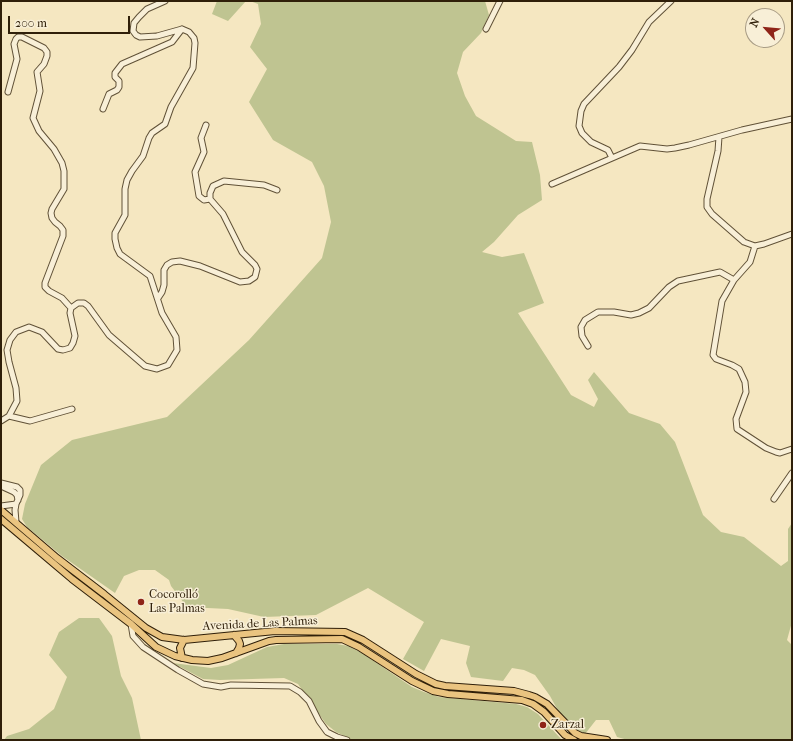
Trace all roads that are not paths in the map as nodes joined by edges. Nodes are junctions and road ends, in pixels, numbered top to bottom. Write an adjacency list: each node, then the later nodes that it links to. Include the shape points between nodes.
1 (166, 1): 4 (street, via 138,16 133,31 140,37 157,36)
2 (500, 1): 5 (street)
3 (670, 1): 11 (street, via 649,22 632,50 584,104 581,111 579,126 582,132 591,142 608,150)
4 (182, 29): 7 (street, via 172,42 122,64 115,73 119,87 109,94); 18 (street, via 194,38 193,68 164,124 152,133 143,156 127,180 125,215 115,233 116,248 120,254 150,276)
5 (486, 29)
6 (8, 92): 19 (street, via 17,59 14,44 16,39 22,37 44,48 47,56 37,72 40,88 33,118 39,131 54,149 64,170 64,189 51,213 52,218 63,230 63,236 45,287 62,298)
7 (103, 109)
8 (792, 119): 10 (street)
9 (206, 125): 14 (street, via 201,138 204,152 195,172 199,196 204,200)
10 (719, 137): 11 (street, via 671,148 640,146); 16 (street, via 707,207 737,236)
11 (612, 158): 12 (street)
12 (552, 184)
13 (277, 190): 14 (street, via 264,185 224,181 213,186)
14 (210, 199): 18 (street, via 222,214 242,252 255,264 257,269 254,277 249,281 240,282 200,266 180,261 172,262 164,270 164,285)
15 (792, 234): 16 (street)
16 (755, 246): 17 (street, via 750,262)
17 (734, 280): 20 (street, via 720,272 678,281 649,308 639,313 632,315 598,312 585,320 581,327 582,336); 24 (street, via 722,301 713,355 716,359 739,369 745,382 745,396 736,419 737,429 776,452)
18 (158, 298): 19 (street, via 162,313 176,337 177,350 168,365 158,369 145,366 109,335 84,303 78,303)
19 (71, 308): 22 (street, via 75,336 70,348 58,349 42,332 29,327 16,332 10,340 7,350 17,394 15,406)
20 (588, 346)
21 (72, 409): 22 (street, via 30,421)
22 (9, 416): 23 (street)
23 (1, 421)
24 (792, 449)
25 (792, 473): 27 (street)
26 (1, 484): 28 (street, via 16,493)
27 (774, 499)
28 (17, 502): 29 (street); 32 (street)
29 (1, 506)
30 (1, 510): 32 (main road, Avenida de Las Palmas)
31 (1, 519): 33 (main road, Avenida de Las Palmas, via 72,579)
32 (16, 522): 35 (main road, Avenida de Las Palmas, via 146,628 162,637)
33 (131, 624): 37 (main road, Avenida de Las Palmas, via 156,647); 38 (street, via 133,636 143,647 203,684 221,687 290,686 309,701 327,732)
34 (234, 635): 35 (main road, Avenida de Las Palmas); 36 (main road, via 240,644); 40 (main road, Avenida de Las Palmas, via 345,632 436,684 529,694 547,704 574,732 581,736)
35 (184, 640): 37 (main road, via 180,648)
36 (236, 653): 37 (main road, Avenida de Las Palmas, via 208,660); 39 (main road, Avenida de Las Palmas, via 276,640 342,640 359,647 432,691 522,700 533,704)
37 (182, 658)
38 (348, 740)
39 (574, 740)
40 (607, 740)

